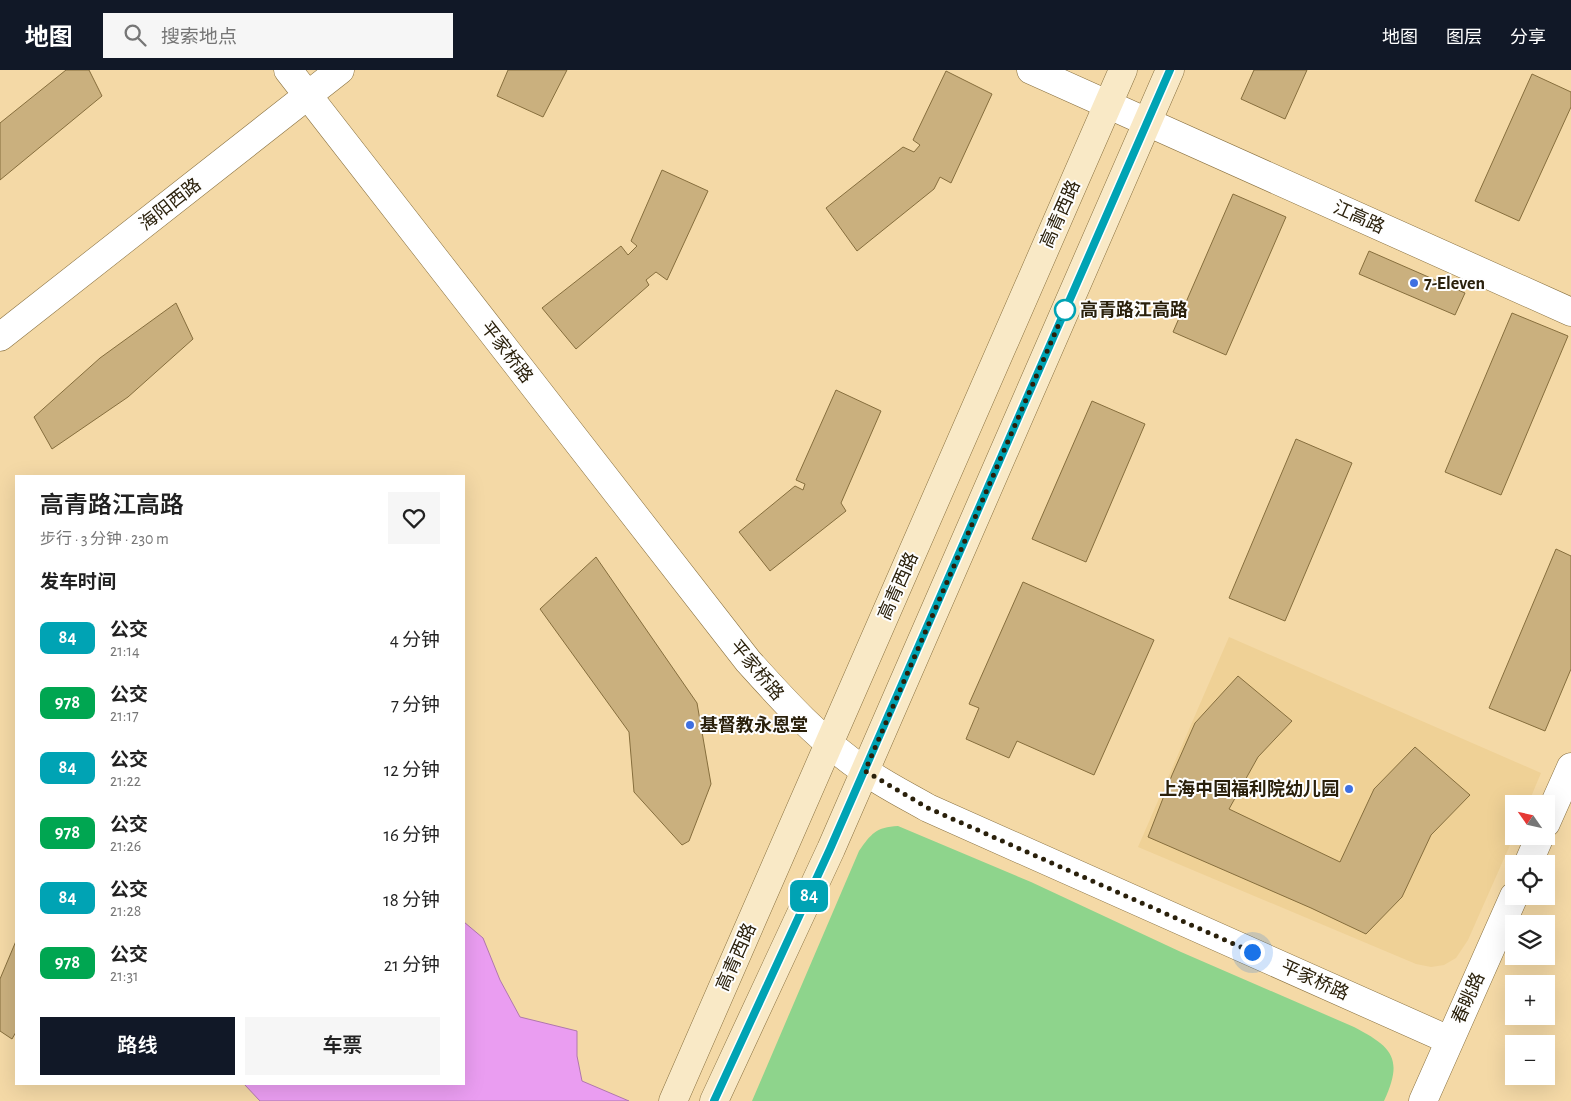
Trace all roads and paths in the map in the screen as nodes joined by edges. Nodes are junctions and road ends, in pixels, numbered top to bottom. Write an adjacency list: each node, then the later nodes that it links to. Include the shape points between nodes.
1 (288, 70): 6 (street, 平家桥路)
2 (340, 70): 6 (street, 海阳西路)
3 (1031, 70): 7 (street, 江高路)
4 (1123, 70): 7 (street, 高青西路)
5 (1170, 70): 8 (street)
6 (307, 96): 10 (street, 海阳西路); 11 (street, 平家桥路, via 748,661 790,708)
7 (1108, 104): 8 (street, 江高路); 11 (street, 高青西路)
8 (1147, 122): 9 (street, 江高路); 13 (street)
9 (1571, 312)
10 (0, 337)
11 (829, 744): 13 (street, 平家桥路); 17 (street, 高青西路)
12 (1571, 767): 14 (street)
13 (865, 771): 16 (street, 平家桥路, via 928,808); 18 (street)
14 (1555, 802)
15 (1510, 905): 16 (street, 春眺路)
16 (1449, 1040): 19 (street, 春眺路)
17 (673, 1101)
18 (714, 1101)
19 (1424, 1101)

